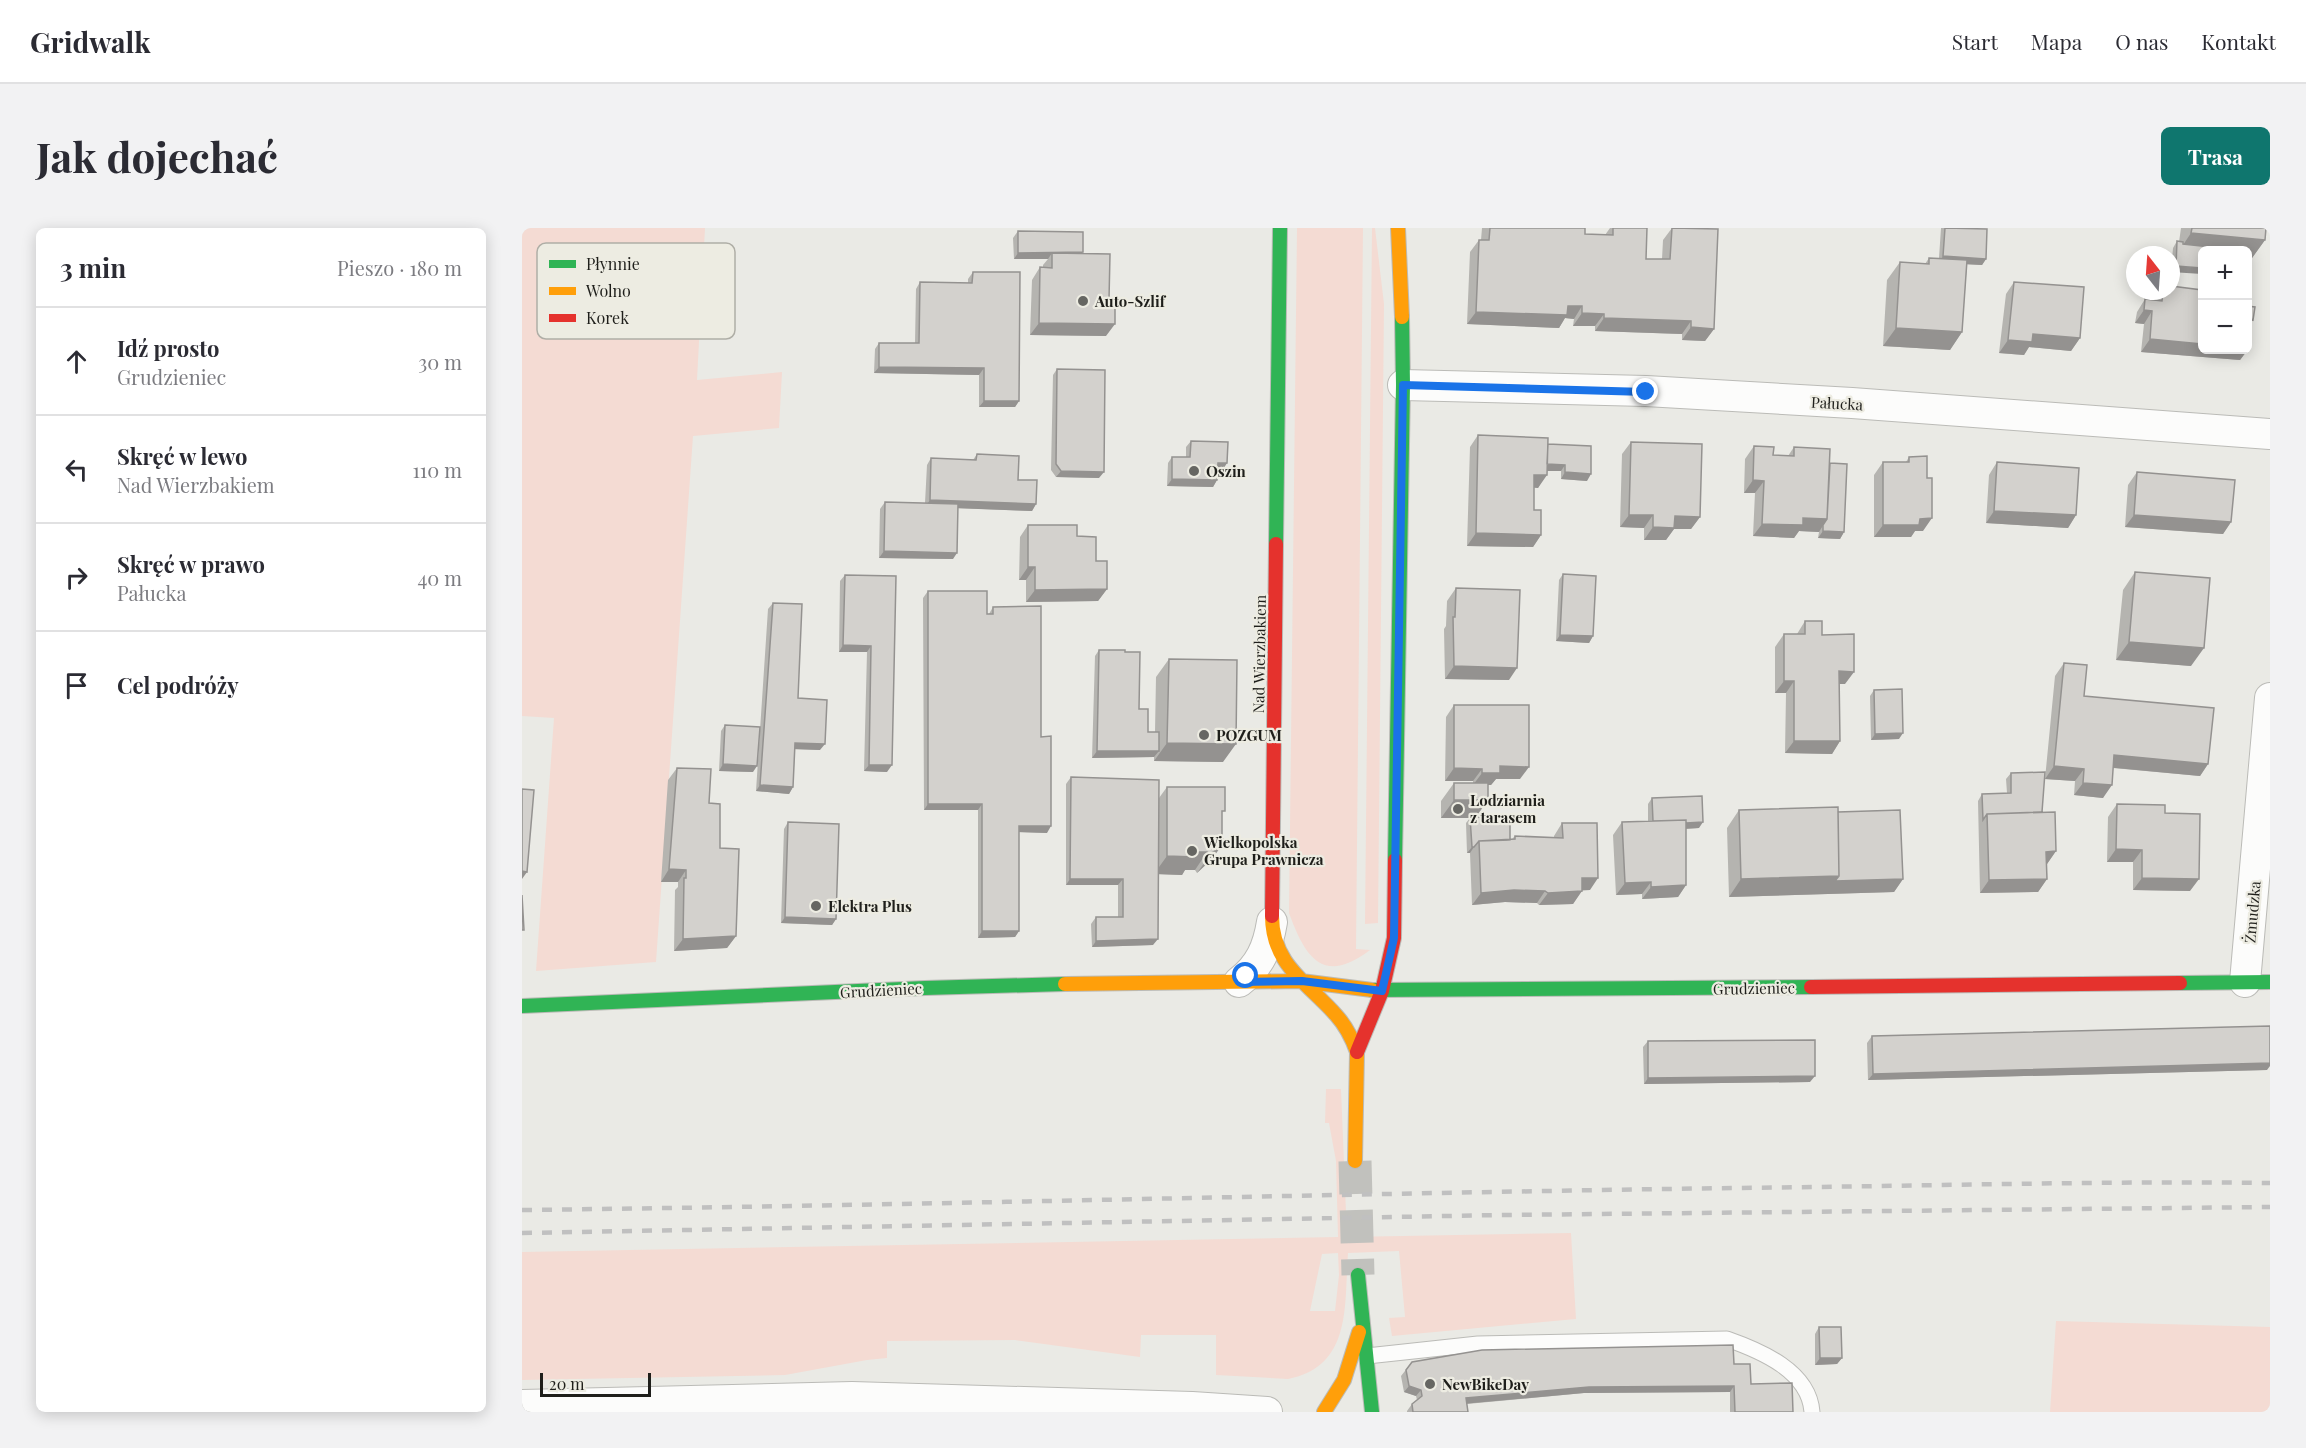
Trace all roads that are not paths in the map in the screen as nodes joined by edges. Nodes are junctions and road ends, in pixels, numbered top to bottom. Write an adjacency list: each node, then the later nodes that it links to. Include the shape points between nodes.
1 (1281, 228): 6 (street, Nad Wierzbakiem)
2 (1398, 228): 3 (street, Nad Wierzbakiem)
3 (1403, 385): 4 (street, Pałucka, via 1657,392 1852,403); 10 (street, Nad Wierzbakiem, via 1394,938)
4 (2270, 434)
5 (2270, 698): 9 (street, Żmudzka)
6 (1272, 922): 7 (street, Nad Wierzbakiem, via 1279,951); 8 (street, via 1259,963)
7 (1302, 981): 8 (street, Grudzieniec); 10 (street, Grudzieniec); 12 (street, Nad Wierzbakiem, via 1332,1008 1354,1040)
8 (1239, 982): 11 (street, Grudzieniec, via 925,988)
9 (2258, 982): 10 (street, Grudzieniec)
10 (1382, 991): 12 (street, Nad Wierzbakiem)
11 (522, 1006)
12 (1357, 1052): 13 (street, Nad Wierzbakiem)
13 (1355, 1161)
14 (1358, 1275): 15 (street)
15 (1362, 1322): 16 (street); 22 (street, via 1344,1380)
16 (1367, 1356): 17 (street); 24 (lane, via 1478,1344 1727,1339 1752,1348 1788,1370 1806,1387)
17 (1371, 1386): 18 (lane); 23 (street)
18 (1343, 1404)
19 (522, 1405): 20 (street, via 852,1396)
20 (1195, 1409): 21 (street)
21 (1267, 1412)
22 (1324, 1412)
23 (1372, 1412)
24 (1812, 1412)

